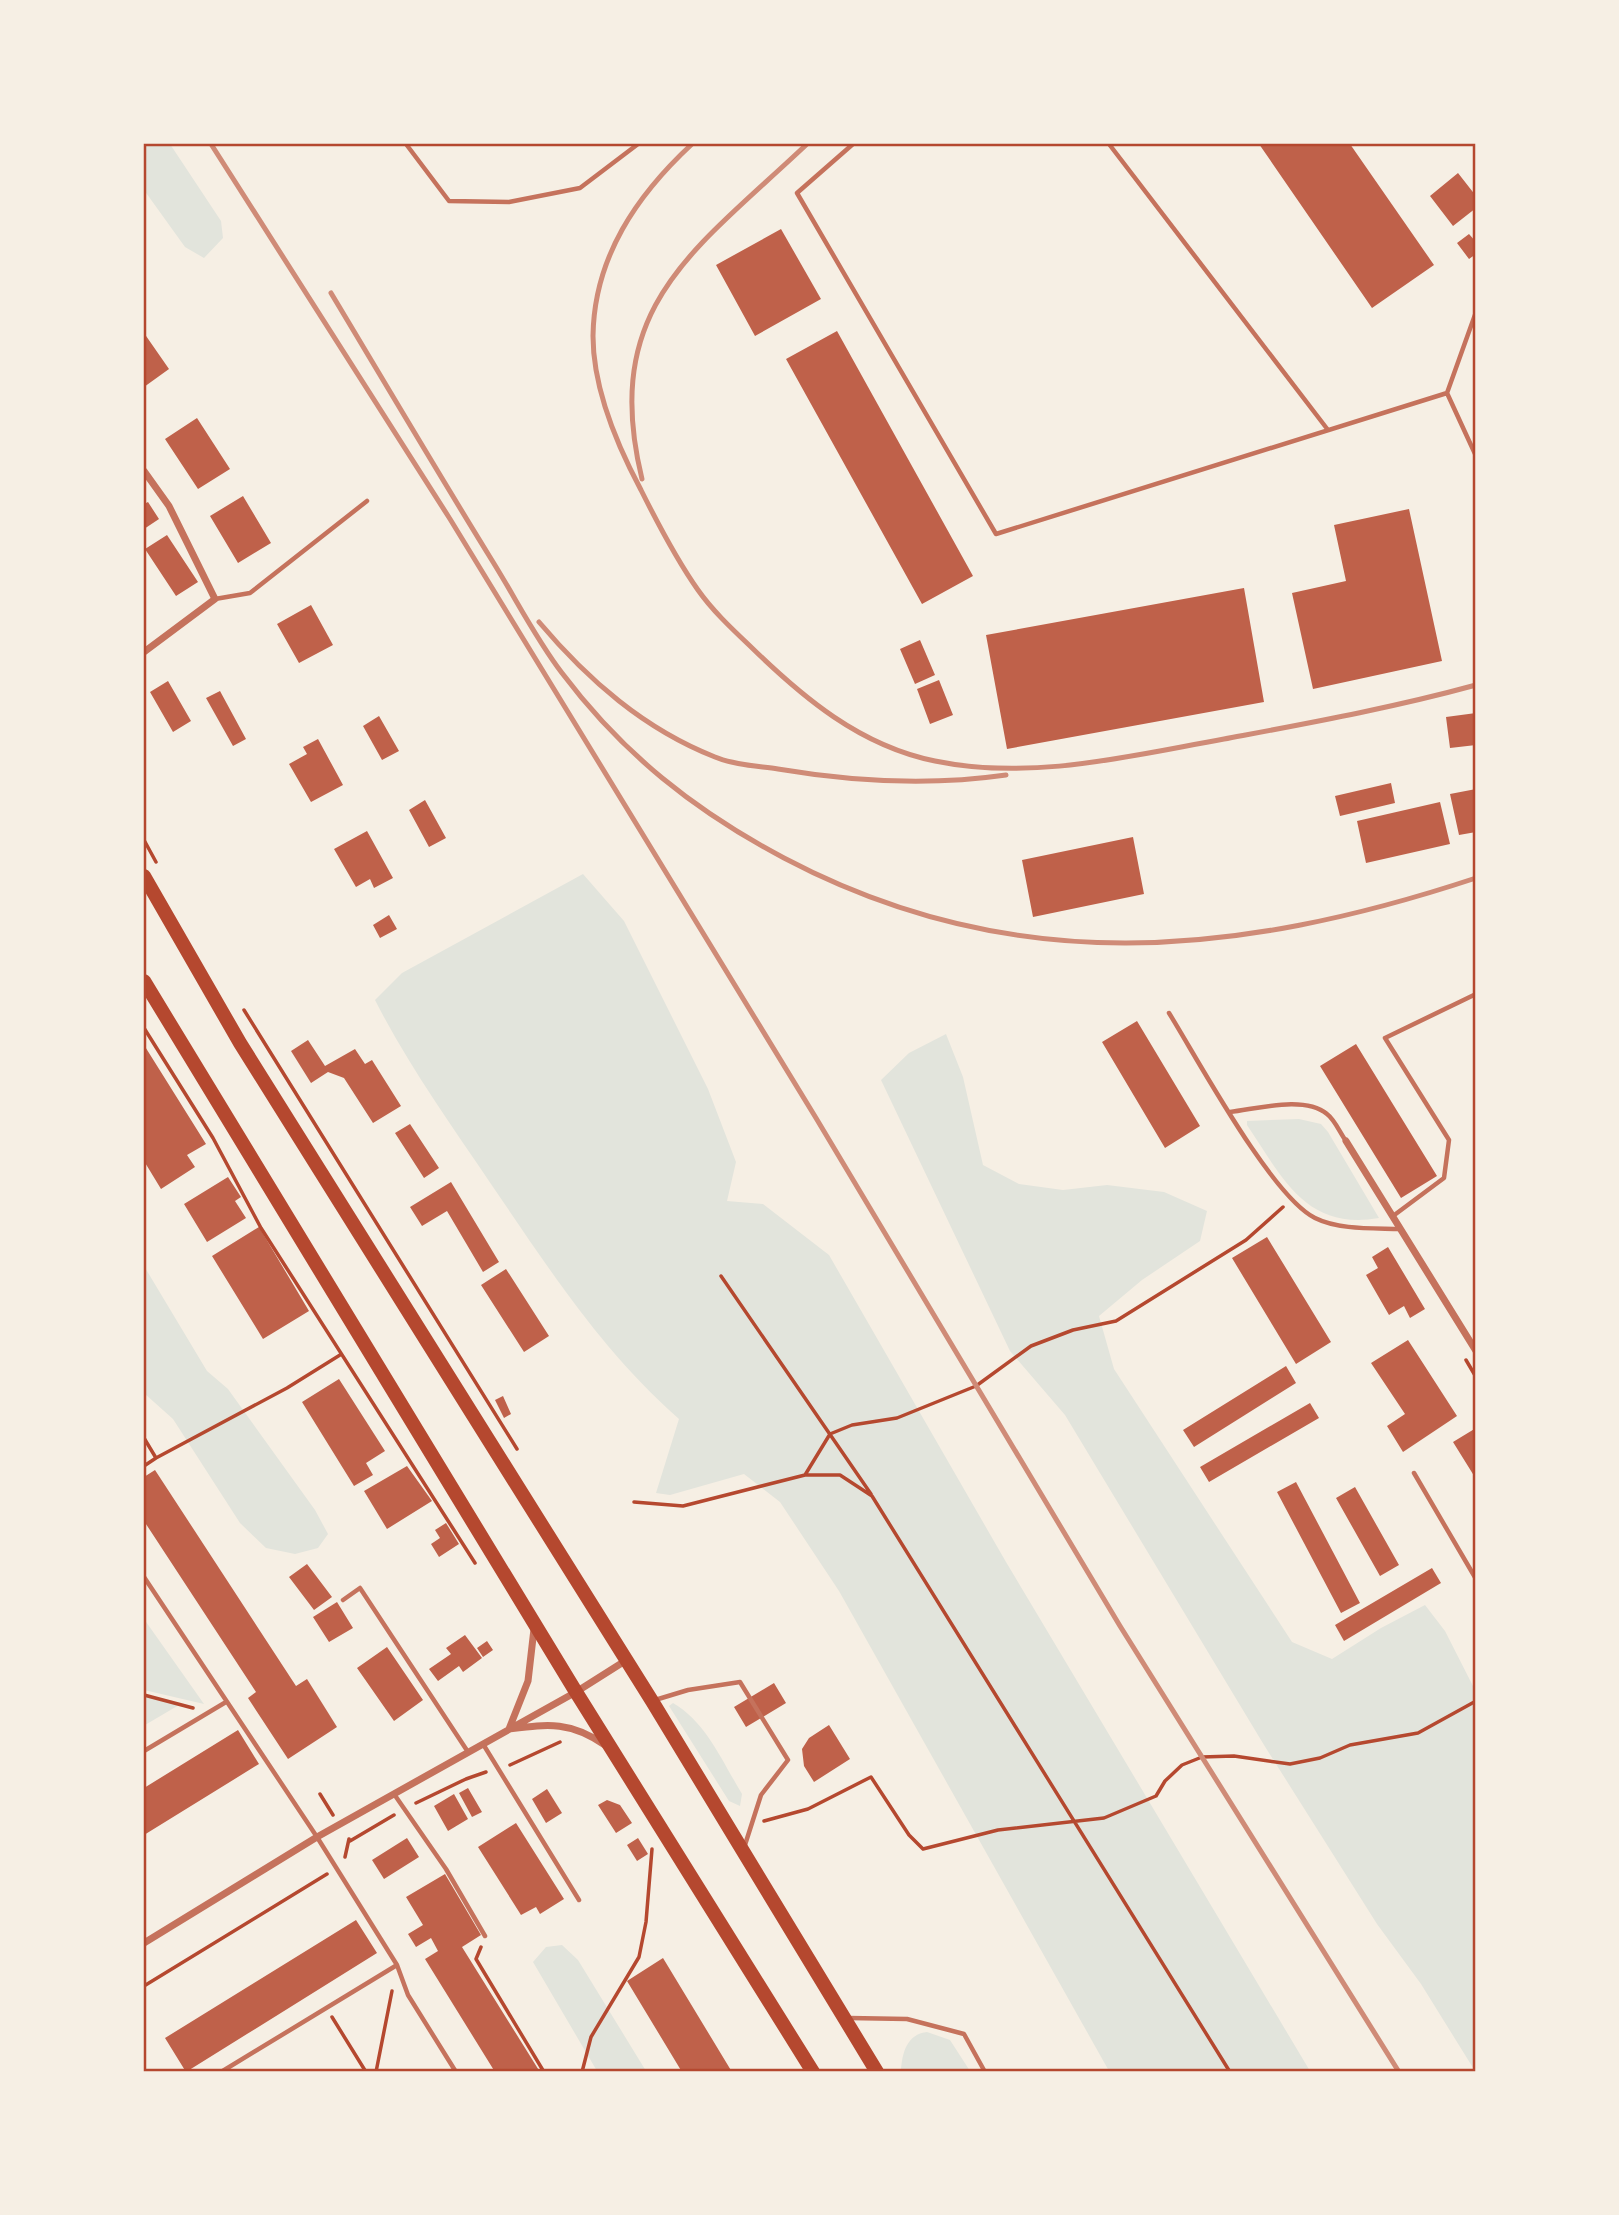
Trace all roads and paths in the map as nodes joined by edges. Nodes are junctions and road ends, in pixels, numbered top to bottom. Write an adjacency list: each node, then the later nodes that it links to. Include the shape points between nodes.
1 (406, 144): 2 (lane, via 449,201 509,202 580,188)
2 (638, 144)
3 (853, 144): 7 (lane, via 797,193 996,534)
4 (1109, 144): 7 (lane)
5 (1475, 312): 6 (lane)
6 (1447, 393): 7 (lane); 8 (lane)
7 (1328, 430)
8 (1475, 456)
9 (144, 471): 11 (street, via 169,506)
10 (367, 501): 11 (lane, via 250,593)
11 (215, 599): 12 (street)
12 (144, 652)
13 (144, 840): 14 (path)
14 (157, 863)
15 (144, 876): 43 (main road, via 240,1043)
16 (144, 981): 42 (main road)
17 (1475, 994): 24 (lane, via 1384,1038 1449,1140 1444,1178)
18 (237, 999): 31 (path)
19 (1169, 1013): 21 (lane)
20 (144, 1028): 28 (path)
21 (1230, 1112): 22 (lane, via 1293,1105 1318,1108 1329,1115); 23 (lane)
22 (1346, 1141): 24 (street)
23 (1290, 1197): 25 (lane, via 1315,1218 1355,1227); 29 (path, via 1246,1240 1115,1321 1031,1346 976,1386 897,1418 852,1425)
24 (1393, 1217): 25 (street)
25 (1401, 1229): 27 (street)
26 (721, 1276): 29 (path)
27 (1475, 1351)
28 (341, 1354): 32 (path); 38 (path)
29 (830, 1434): 35 (path); 36 (path)
30 (144, 1438): 32 (path)
31 (517, 1449)
32 (156, 1458): 33 (path)
33 (144, 1466)
34 (1413, 1473): 40 (lane)
35 (805, 1475): 36 (path, via 840,1475); 37 (path, via 683,1506)
36 (872, 1496): 57 (path)
37 (634, 1502)
38 (481, 1572)
39 (144, 1578): 48 (lane)
40 (1475, 1578)
41 (343, 1600): 54 (lane, via 360,1588)
42 (535, 1625): 44 (main road); 50 (street, via 528,1681)
43 (625, 1661): 44 (street); 46 (main road)
44 (576, 1692): 50 (street); 52 (main road)
45 (144, 1695): 49 (path)
46 (652, 1701): 58 (lane, via 688,1689 740,1682 788,1760 761,1795); 62 (main road)
47 (1475, 1701): 57 (path, via 1418,1733 1350,1745 1320,1758 1290,1763 1202,1757 1182,1765 1156,1796 1119,1814)
48 (226, 1702): 49 (lane); 60 (lane)
49 (208, 1712): 53 (lane)
50 (509, 1729): 51 (street); 52 (street, via 571,1726)
51 (483, 1744): 54 (street); 64 (lane)
52 (612, 1750): 77 (main road)
53 (144, 1751)
54 (468, 1752): 56 (street)
55 (320, 1794): 59 (path)
56 (394, 1794): 59 (street); 65 (lane)
57 (1076, 1823): 58 (path, via 998,1830 923,1849 872,1777 808,1809); 80 (path)
58 (752, 1824): 62 (lane)
59 (339, 1825): 60 (street); 63 (path, via 350,1841 344,1855 347,1862)
60 (317, 1837): 63 (lane); 66 (street)
61 (654, 1852): 76 (path, via 648,1865 646,1922 639,1957 591,2037)
62 (743, 1852): 70 (main road)
63 (336, 1869): 67 (lane); 68 (path)
64 (579, 1900)
65 (485, 1936): 75 (path, via 476,1959)
66 (144, 1942)
67 (397, 1965): 69 (lane); 73 (path); 74 (lane, via 408,1995)
68 (144, 1986)
69 (326, 2008): 71 (lane); 72 (path)
70 (845, 2018): 78 (main road); 79 (lane, via 907,2019 964,2034)
71 (221, 2071)
72 (366, 2071)
73 (376, 2071)
74 (456, 2071)
75 (544, 2071)
76 (582, 2071)
77 (813, 2071)
78 (877, 2071)
79 (985, 2071)
80 (1230, 2071)

